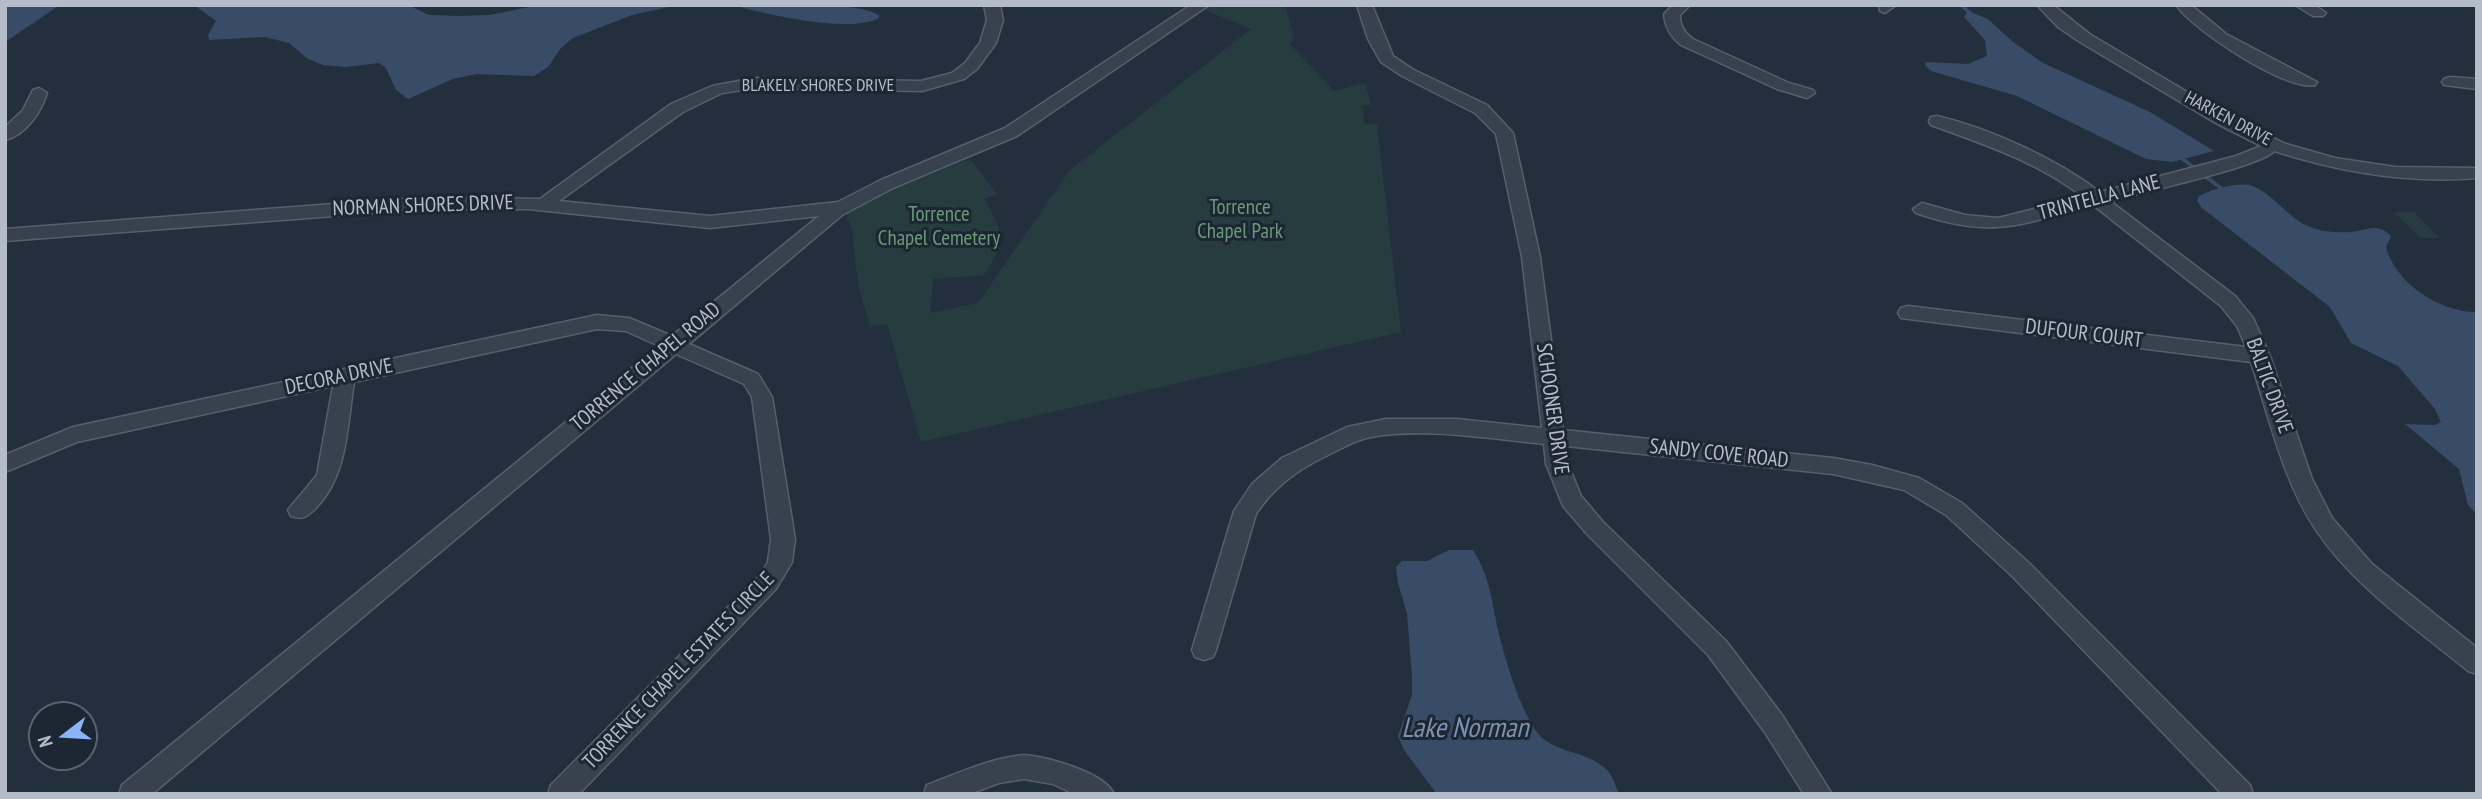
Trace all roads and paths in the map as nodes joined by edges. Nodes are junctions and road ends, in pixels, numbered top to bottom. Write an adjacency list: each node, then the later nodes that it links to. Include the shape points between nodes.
1 (992, 5): 19 (street, BLAKELY SHORES DRIVE, via 995,20 988,43 958,76 922,86 755,83 708,92 677,108)
2 (1202, 5): 20 (street, TORRENCE CHAPEL ROAD, via 1011,132)
3 (1364, 5): 27 (street, SCHOONER DRIVE, via 1387,59 1481,108 1504,133 1531,257)
4 (1683, 5): 13 (street, via 1672,15 1678,36)
5 (2044, 5): 16 (street, HARKEN DRIVE, via 2068,27)
6 (2183, 5): 9 (street, via 2187,14 2206,28)
7 (2302, 5): 8 (street)
8 (2318, 13)
9 (2309, 82)
10 (2450, 82): 11 (street)
11 (2477, 85)
12 (39, 93): 15 (street, via 29,116)
13 (1807, 93)
14 (1937, 121): 18 (street, BALTIC DRIVE, via 2029,156)
15 (5, 135)
16 (2271, 144): 17 (street, HARKEN DRIVE, via 2388,171); 18 (street, TRINTELLA LANE, via 2265,152 2242,160)
17 (2477, 173)
18 (2097, 198): 21 (street, TRINTELLA LANE, via 1999,223 1956,221); 25 (street, BALTIC DRIVE, via 2228,301 2246,323)
19 (544, 205): 20 (street, NORMAN SHORES DRIVE, via 710,222); 22 (street, NORMAN SHORES DRIVE, via 426,203)
20 (841, 208): 24 (street, TORRENCE CHAPEL ROAD)
21 (1922, 209)
22 (5, 235)
23 (1908, 313): 25 (street, DUFOUR COURT)
24 (675, 343): 26 (street, DECORA DRIVE, via 629,324 597,322); 32 (street, TORRENCE CHAPEL ROAD); 33 (street, TORRENCE CHAPEL ESTATES CIRCLE, via 751,379 760,389 782,558 768,582)
25 (2260, 356): 31 (street, BALTIC DRIVE, via 2301,479 2324,524 2364,571)
26 (345, 376): 28 (street, DECORA DRIVE, via 73,435); 29 (street, via 328,476)
27 (1553, 435): 30 (street, SANDY COVE ROAD, via 1420,425 1386,427 1343,437 1290,464 1260,490 1245,511); 36 (street, SCHOONER DRIVE, via 1561,478 1576,507 1717,649); 37 (street, SANDY COVE ROAD, via 1833,467 1884,476 1924,490 1954,509 2002,552)
28 (5, 464)
29 (299, 510)
30 (1204, 650)
31 (2477, 663)
32 (132, 794)
33 (561, 794)
34 (937, 794): 35 (street, via 1028,767 1054,772)
35 (1101, 794)
36 (1819, 794)
37 (2240, 794)

